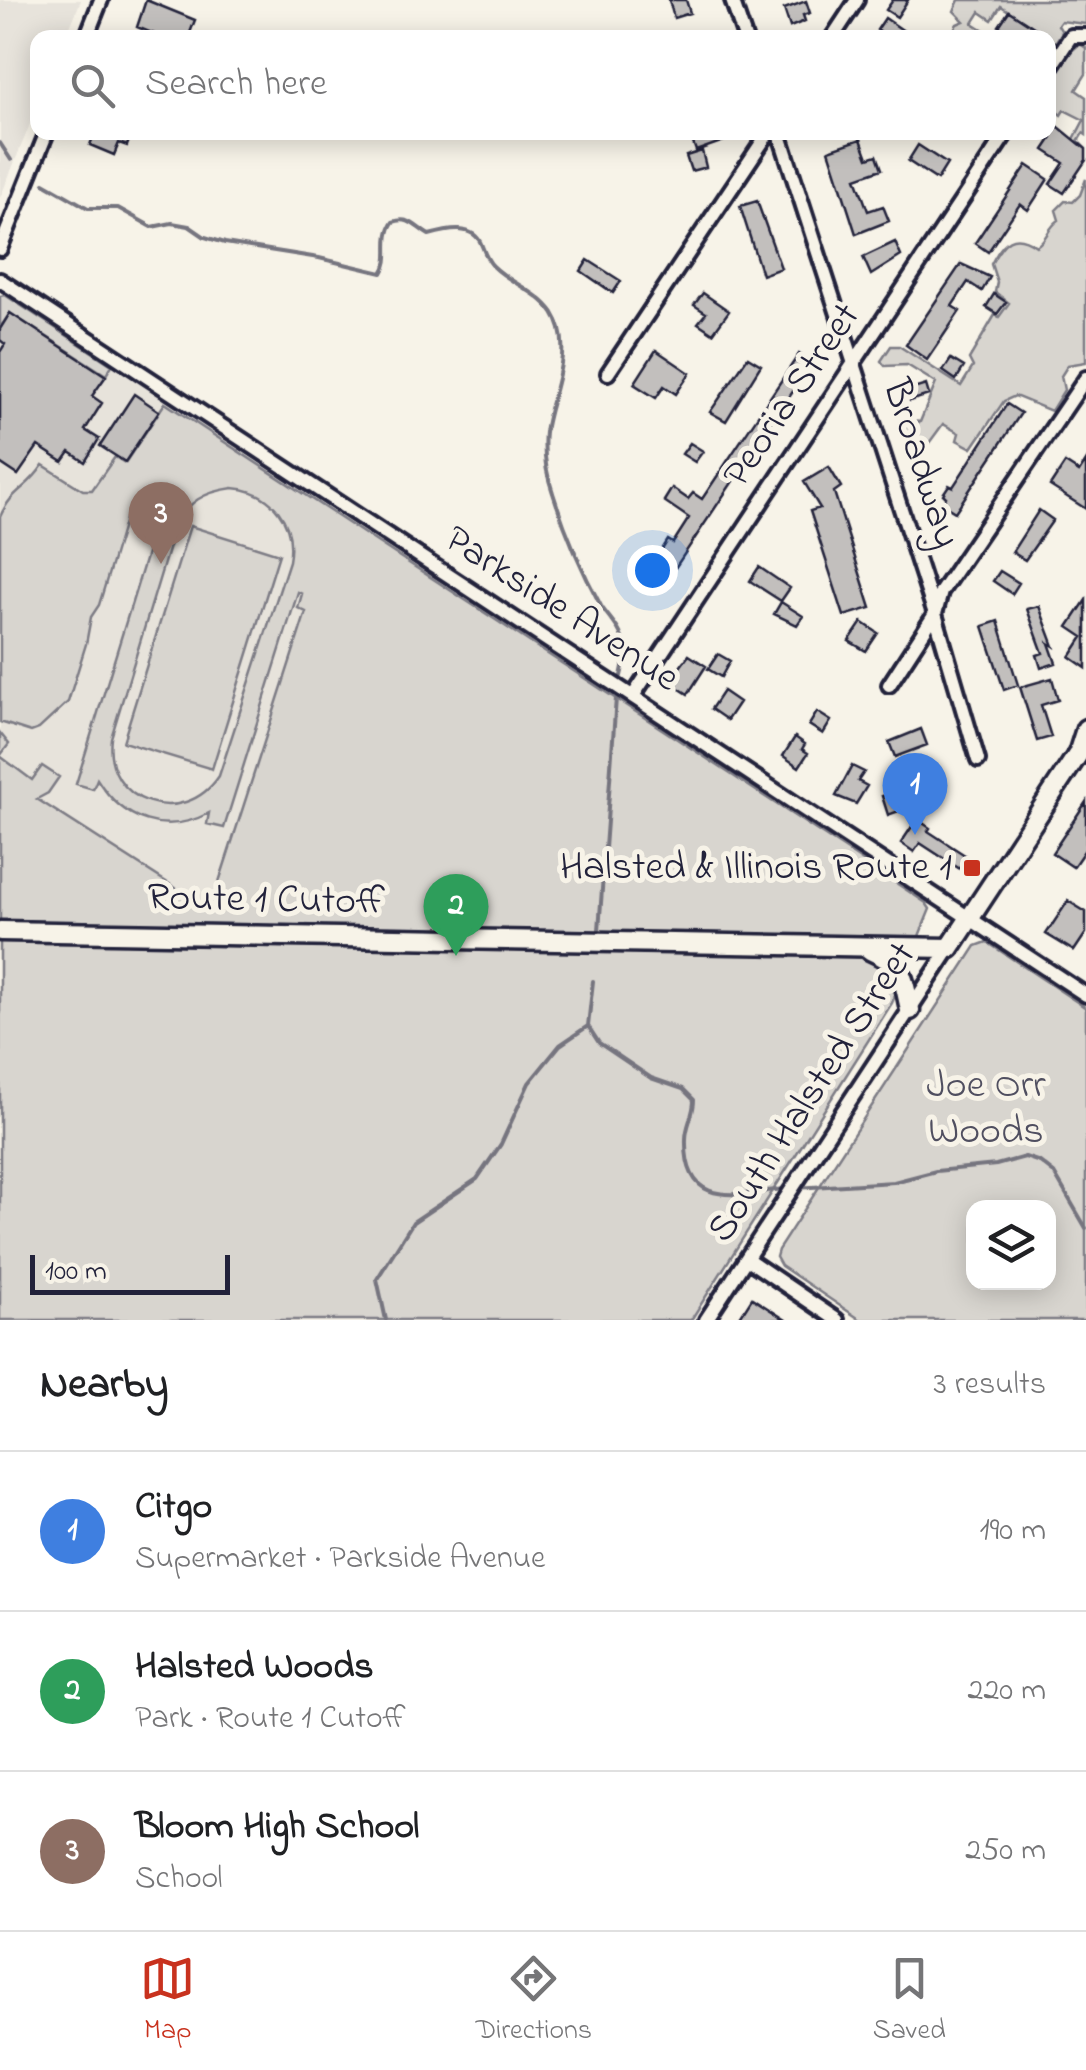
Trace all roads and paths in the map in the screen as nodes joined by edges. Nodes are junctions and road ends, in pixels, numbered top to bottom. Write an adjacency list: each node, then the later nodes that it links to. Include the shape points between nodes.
1 (101, 0): 4 (street)
2 (732, 0): 5 (street)
3 (857, 0): 6 (street)
4 (89, 30)
5 (743, 30)
6 (837, 30)
7 (1082, 35): 8 (street, via 1072,36)
8 (1056, 59)
9 (44, 140): 13 (street)
10 (763, 140): 16 (street)
11 (782, 140): 15 (street, Broadway)
12 (1003, 140): 15 (street, Peoria Street)
13 (0, 249)
14 (0, 280): 20 (street, Parkside Avenue)
15 (853, 365): 18 (street, Broadway); 20 (street, Peoria Street)
16 (608, 373)
17 (1086, 378): 18 (street, via 941,592)
18 (936, 614): 19 (street); 23 (street, Broadway)
19 (889, 686)
20 (633, 696): 24 (street, Parkside Avenue)
21 (1086, 728): 22 (main road, South Halsted Street)
22 (1083, 754): 24 (main road, South Halsted Street)
23 (978, 760)
24 (970, 918): 27 (main road, South Halsted Street); 28 (street, Parkside Avenue)
25 (0, 930): 26 (main road, Route 1 Cutoff)
26 (864, 948): 27 (main road, Route 1 Cutoff); 29 (main road, via 901,970)
27 (950, 948): 29 (street, South Halsted Street)
28 (1086, 995)
29 (910, 1010): 30 (street, South Halsted Street)
30 (747, 1259): 31 (street, South Halsted Street); 32 (street)
31 (706, 1320)
32 (837, 1320)

